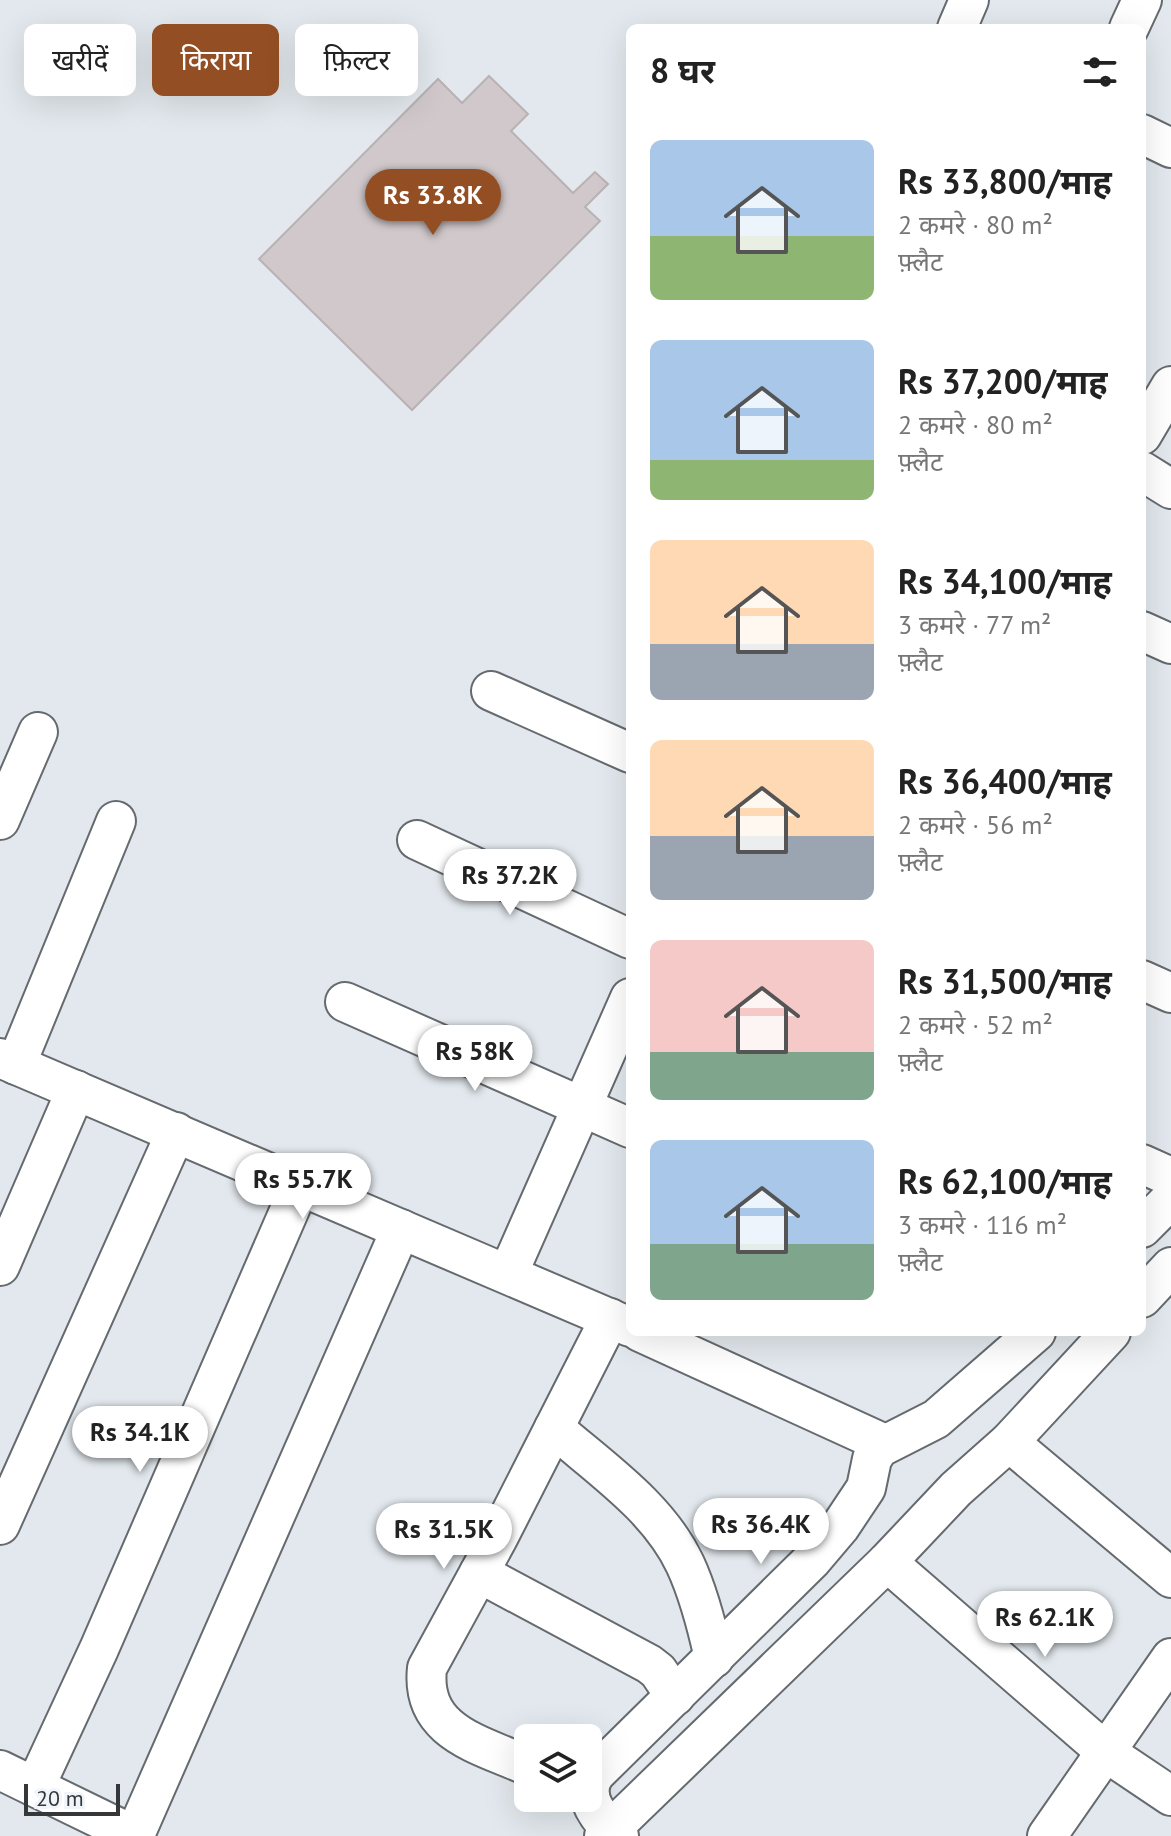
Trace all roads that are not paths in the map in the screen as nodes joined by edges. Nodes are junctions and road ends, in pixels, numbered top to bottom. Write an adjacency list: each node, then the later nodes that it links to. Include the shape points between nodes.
1 (969, 0): 3 (street)
2 (1142, 0): 4 (street)
3 (959, 24)
4 (1131, 24)
5 (1146, 136): 6 (street)
6 (1171, 148)
7 (1171, 386): 8 (street)
8 (1146, 428)
9 (1146, 473): 10 (street)
10 (1171, 489)
11 (1146, 633): 12 (street)
12 (1171, 644)
13 (491, 691): 15 (street)
14 (38, 732): 16 (street)
15 (626, 751)
16 (0, 820)
17 (116, 821): 24 (street)
18 (417, 840): 19 (street)
19 (626, 937)
20 (1146, 982): 21 (street)
21 (1171, 993)
22 (345, 1002): 26 (street)
23 (626, 1007): 26 (street)
24 (8, 1062): 25 (street)
25 (76, 1090): 28 (street); 35 (street)
26 (581, 1106): 27 (street); 37 (street)
27 (626, 1126)
28 (176, 1132): 31 (street); 47 (street)
29 (1146, 1166): 30 (street)
30 (1171, 1177)
31 (300, 1186): 34 (street); 58 (street)
32 (1171, 1199): 33 (street)
33 (1146, 1224)
34 (401, 1229): 37 (street); 58 (street, via 142,1822 127,1831)
35 (0, 1266)
36 (1171, 1267): 38 (street)
37 (508, 1274): 39 (street)
38 (1146, 1294)
39 (626, 1326)
40 (626, 1327): 44 (street)
41 (649, 1336): 46 (street)
42 (1031, 1336): 46 (street, via 936,1419)
43 (1107, 1336): 45 (street)
44 (554, 1428): 49 (street); 51 (street, via 664,1530 686,1566)
45 (1009, 1442): 48 (street); 50 (street)
46 (885, 1444): 51 (street, via 874,1454 867,1485 840,1527)
47 (0, 1525)
48 (887, 1562): 54 (street); 61 (street)
49 (479, 1573): 53 (street, via 649,1664); 55 (street, via 427,1668 425,1687 437,1718 449,1729)
50 (1171, 1578)
51 (714, 1658): 53 (street)
52 (1171, 1658): 54 (street)
53 (675, 1696): 56 (street)
54 (1107, 1753): 59 (street); 62 (street)
55 (514, 1759)
56 (602, 1767)
57 (0, 1770): 58 (street)
58 (35, 1787)
59 (1171, 1796)
60 (597, 1812): 61 (street)
61 (611, 1834)
62 (1047, 1836)

